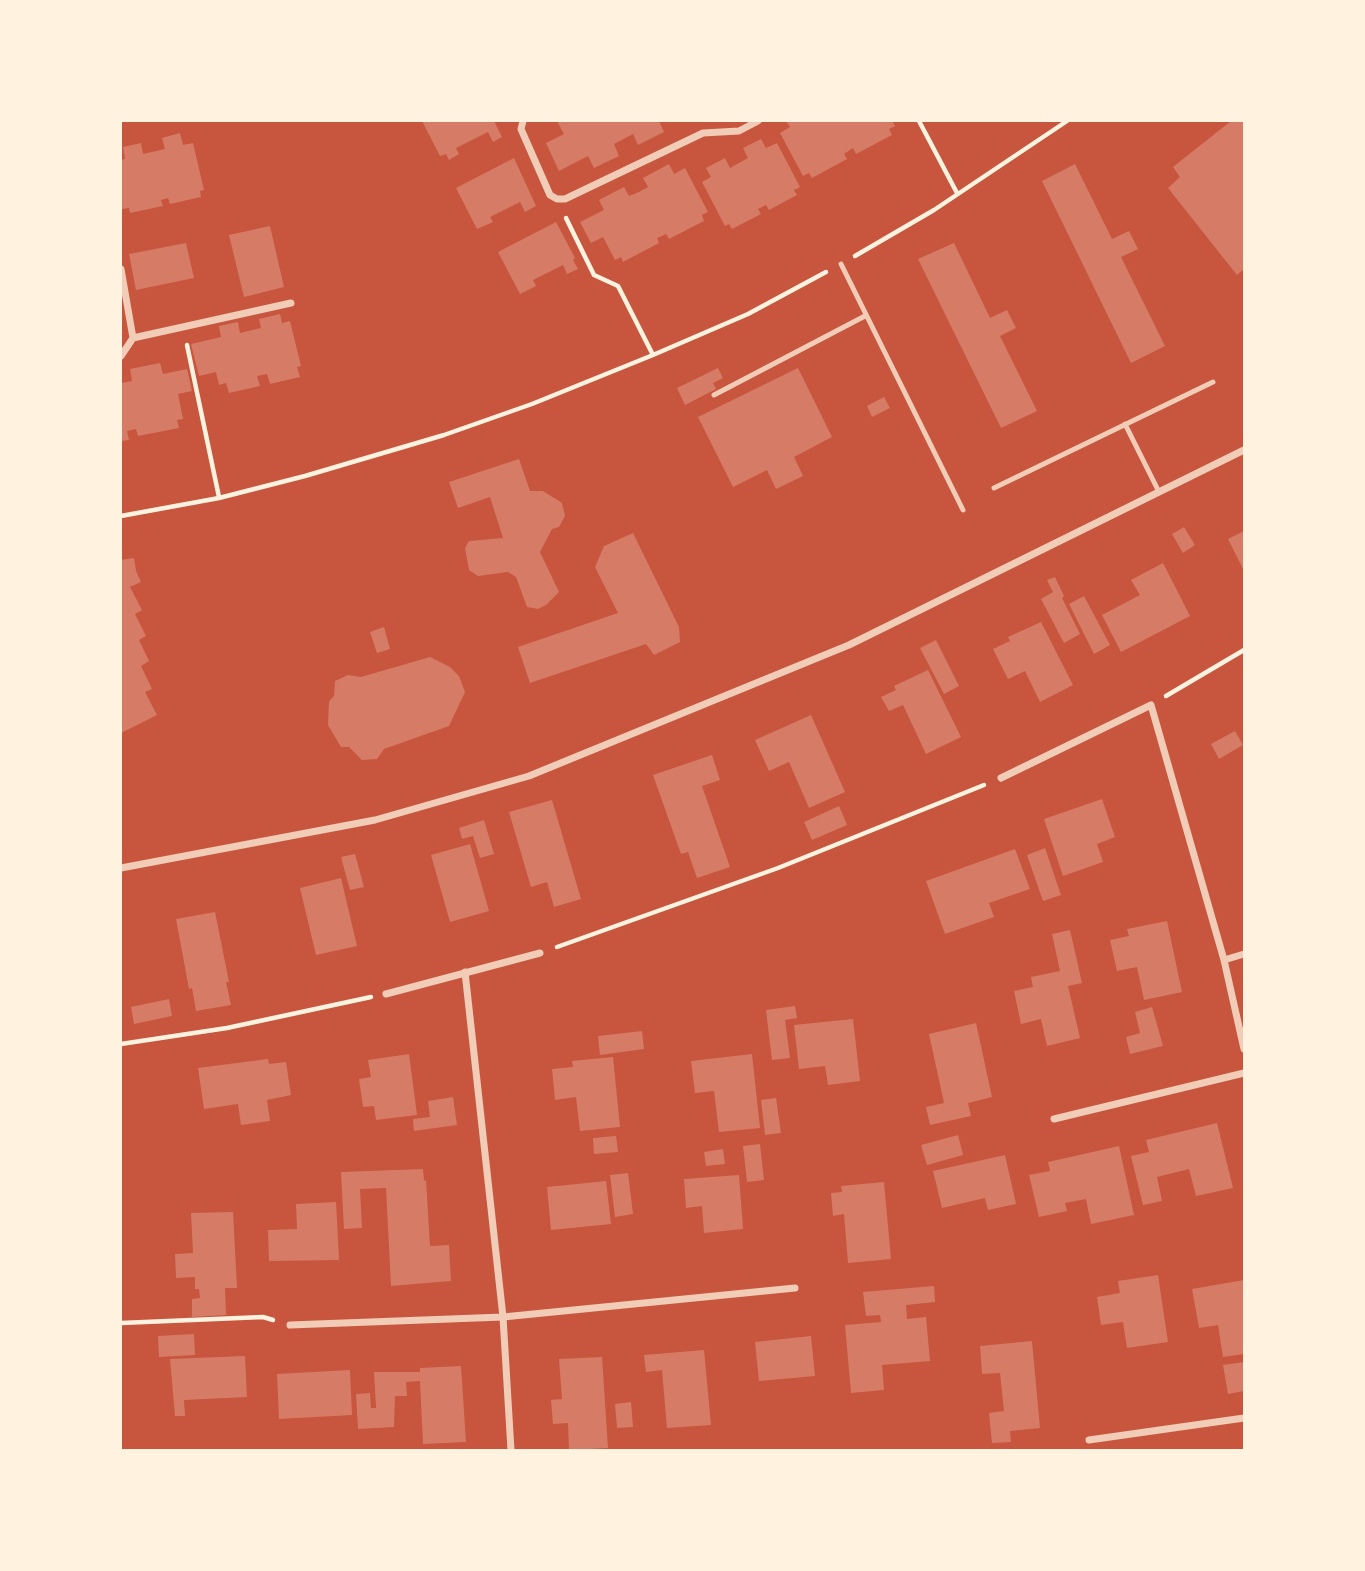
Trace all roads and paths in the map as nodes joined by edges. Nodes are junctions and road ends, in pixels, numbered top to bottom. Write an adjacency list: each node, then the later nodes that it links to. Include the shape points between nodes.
1 (523, 121): 6 (street, via 521,129 550,195)
2 (758, 121): 6 (street, via 739,131 703,133)
3 (919, 121): 5 (path)
4 (1067, 121): 5 (path)
5 (957, 193): 7 (path)
6 (565, 199): 13 (path, via 566,221 594,275 618,286)
7 (841, 264): 10 (lane); 13 (path, via 748,314)
8 (121, 269): 12 (street)
9 (292, 303): 11 (street)
10 (865, 316): 16 (lane); 22 (lane)
11 (183, 327): 12 (street); 21 (path)
12 (133, 338): 14 (street)
13 (653, 355): 21 (path, via 444,435)
14 (121, 356)
15 (1213, 382): 17 (lane)
16 (714, 396)
17 (1125, 424): 19 (lane); 20 (lane)
18 (1244, 450): 20 (street)
19 (994, 488)
20 (1159, 492): 27 (street, via 849,645 529,776 375,820)
21 (219, 498): 23 (path)
22 (963, 510)
23 (121, 516)
24 (1244, 650): 25 (path)
25 (1151, 705): 26 (street); 30 (street)
26 (1001, 778): 28 (path, via 778,868)
27 (121, 868)
28 (540, 953): 31 (street)
29 (1244, 954): 30 (street)
30 (1224, 960): 34 (street)
31 (465, 972): 32 (street); 38 (street)
32 (386, 994): 33 (path, via 227,1028)
33 (121, 1044)
34 (1244, 1049)
35 (1244, 1073): 36 (street)
36 (1054, 1119)
37 (795, 1288): 38 (street)
38 (503, 1317): 40 (street); 43 (street)
39 (121, 1323): 40 (path, via 263,1317)
40 (290, 1325)
41 (1244, 1418): 42 (street)
42 (1089, 1440)
43 (511, 1450)

